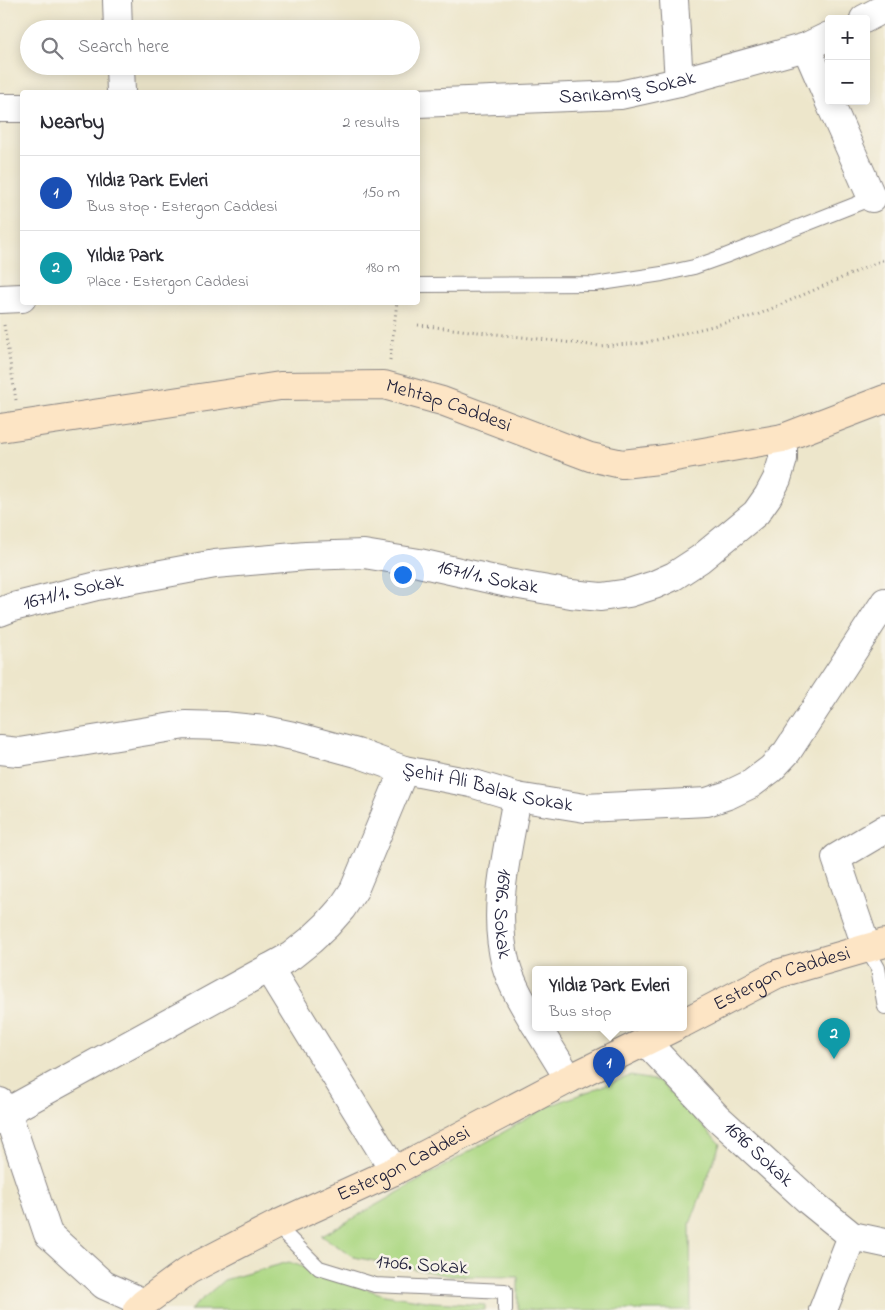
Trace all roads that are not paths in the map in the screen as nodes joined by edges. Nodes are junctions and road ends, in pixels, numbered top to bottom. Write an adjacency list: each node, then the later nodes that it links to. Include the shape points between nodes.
1 (117, 0): 5 (street)
2 (674, 0): 9 (street)
3 (885, 8): 4 (street)
4 (870, 16)
5 (118, 20)
6 (817, 42): 8 (street); 9 (street, Sarıkamış Sokak)
7 (121, 75): 10 (street)
8 (825, 81)
9 (679, 82): 11 (street, Sarıkamış Sokak, via 620,96)
10 (122, 90)
11 (420, 104)
12 (831, 105): 15 (street)
13 (0, 108): 14 (street)
14 (20, 108)
15 (872, 198): 16 (lane, via 725,256 662,274 595,284)
16 (420, 286)
17 (20, 299): 18 (street)
18 (2, 309)
19 (885, 399): 21 (main road, Mehtap Caddesi)
20 (11, 426): 21 (main road, Mehtap Caddesi, via 280,386 384,385 442,401 590,457 622,464)
21 (784, 438): 23 (street, 1671/1. Sokak, via 783,459 777,479 756,513 674,576 628,592 601,597 571,594 364,554 215,564 97,586)
22 (885, 602): 26 (street, Şehit Ali Balak Sokak, via 787,752 751,784 708,802 586,808)
23 (0, 612)
24 (0, 750): 25 (street, Şehit Ali Balak Sokak, via 19,752 185,725 224,726 298,737)
25 (404, 770): 26 (street, Şehit Ali Balak Sokak, via 471,783); 29 (street, via 354,890 342,908 311,940)
26 (517, 797): 31 (street, 1696. Sokak, via 501,891 500,930 506,965)
27 (885, 829): 28 (street, via 836,858)
28 (876, 946): 30 (lane); 32 (main road, Estergon Caddesi, via 777,974)
29 (269, 968): 37 (street); 38 (street)
30 (885, 1007)
31 (532, 1018)
32 (687, 1021)
33 (540, 1031): 36 (street, 1696. Sokak)
34 (667, 1031): 35 (main road, Estergon Caddesi)
35 (646, 1042): 36 (main road, Estergon Caddesi); 40 (street, 1696 Sokak, via 718,1117)
36 (569, 1079): 38 (main road, Estergon Caddesi)
37 (2, 1111): 42 (street, via 48,1234 104,1285)
38 (394, 1171): 39 (main road, Estergon Caddesi)
39 (276, 1225): 42 (main road, Estergon Caddesi, via 189,1270); 43 (lane, 1706. Sokak, via 320,1268 375,1285 505,1291)
40 (852, 1236): 41 (street, 1696 Sokak); 44 (street)
41 (885, 1243)
42 (140, 1306)
43 (505, 1310)
44 (823, 1310)

